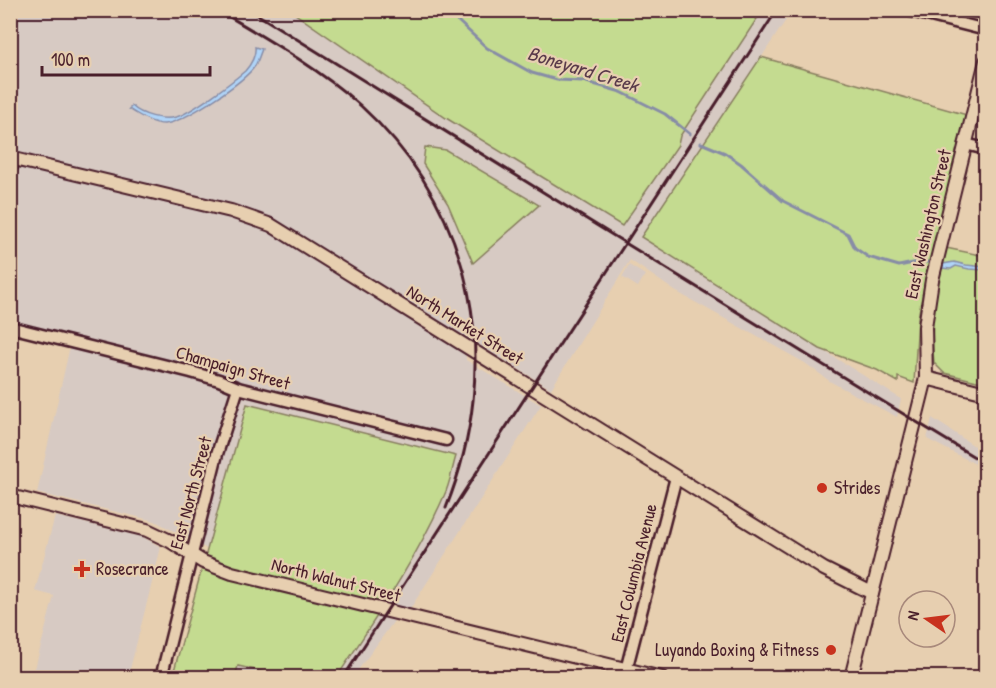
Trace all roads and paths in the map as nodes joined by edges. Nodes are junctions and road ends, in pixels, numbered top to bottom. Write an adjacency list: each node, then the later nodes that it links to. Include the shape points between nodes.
1 (907, 10): 2 (street)
2 (986, 30)
3 (986, 61): 4 (street, East Washington Street)
4 (965, 144): 5 (street); 9 (street, East Washington Street, via 927,307)
5 (986, 149)
6 (12, 158): 7 (street); 13 (street, North Market Street, via 231,211 271,225)
7 (10, 172)
8 (10, 327): 10 (street, Champaign Street, via 191,372)
9 (926, 378): 11 (street); 16 (street, East Washington Street)
10 (238, 388): 12 (street, Champaign Street); 15 (street, East North Street)
11 (986, 393)
12 (446, 440)
13 (676, 477): 16 (street, North Market Street, via 824,569); 17 (street, East Columbia Avenue)
14 (10, 496): 15 (street, North Walnut Street, via 147,530)
15 (191, 556): 17 (street, North Walnut Street, via 232,573); 18 (street, East North Street)
16 (872, 593): 20 (street, East Washington Street)
17 (625, 674): 19 (street, North Walnut Street)
18 (161, 678)
19 (662, 678)
20 (851, 678)

